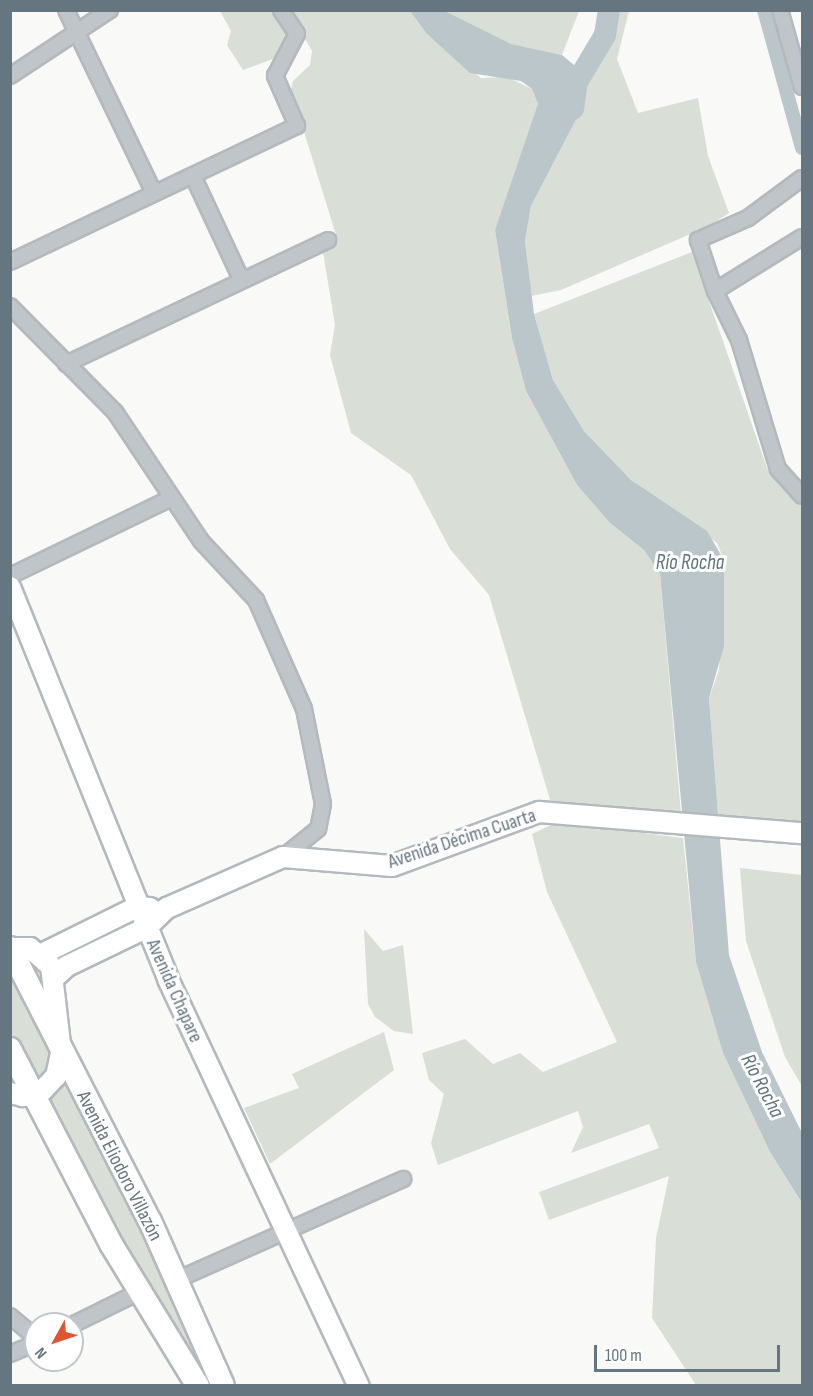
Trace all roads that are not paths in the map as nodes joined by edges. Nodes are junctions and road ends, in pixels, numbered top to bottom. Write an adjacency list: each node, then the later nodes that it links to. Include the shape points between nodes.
1 (66, 10): 5 (street)
2 (110, 10): 5 (street)
3 (281, 10): 8 (street, via 297,34 275,76 297,126)
4 (780, 10): 7 (street)
5 (78, 32): 6 (street); 10 (street)
6 (10, 76)
7 (802, 87)
8 (193, 176): 10 (street); 14 (street)
9 (802, 178): 15 (street, via 748,218 698,240)
10 (154, 193): 13 (street)
11 (802, 237): 15 (street)
12 (328, 240): 14 (street)
13 (10, 262)
14 (242, 279): 17 (street)
15 (715, 291): 18 (street, via 739,340 778,469)
16 (10, 306): 17 (street)
17 (66, 364): 19 (street, via 115,412)
18 (802, 496)
19 (171, 498): 20 (street); 23 (street, via 201,541 256,600 304,709 323,804 318,829)
20 (10, 576)
21 (10, 587): 24 (main road, Avenida Chapare)
22 (802, 833): 23 (main road, Avenida Décima Cuarta, via 539,812 392,866 359,867)
23 (283, 857): 25 (main road)
24 (137, 907): 25 (main road); 26 (main road, Avenida Chapare); 28 (main road)
25 (167, 908): 26 (main road)
26 (146, 928): 29 (main road, via 67,966); 34 (main road, Avenida Chapare)
27 (10, 948): 28 (main road); 31 (highway, Avenida Eliodoro Villazón)
28 (42, 954): 29 (main road)
29 (55, 977): 31 (main road)
30 (10, 1049): 32 (highway)
31 (61, 1053): 32 (main road, via 56,1076); 35 (highway, Avenida Eliodoro Villazón, via 150,1221)
32 (22, 1094): 36 (highway)
33 (403, 1179): 34 (street)
34 (286, 1231): 35 (street); 44 (main road, Avenida Chapare)
35 (174, 1281): 43 (highway, Avenida Eliodoro Villazón)
36 (139, 1292): 38 (street); 42 (highway)
37 (10, 1316): 39 (street)
38 (84, 1319)
39 (24, 1329)
40 (24, 1347): 41 (street)
41 (10, 1354)
42 (198, 1386)
43 (223, 1386)
44 (359, 1386)

